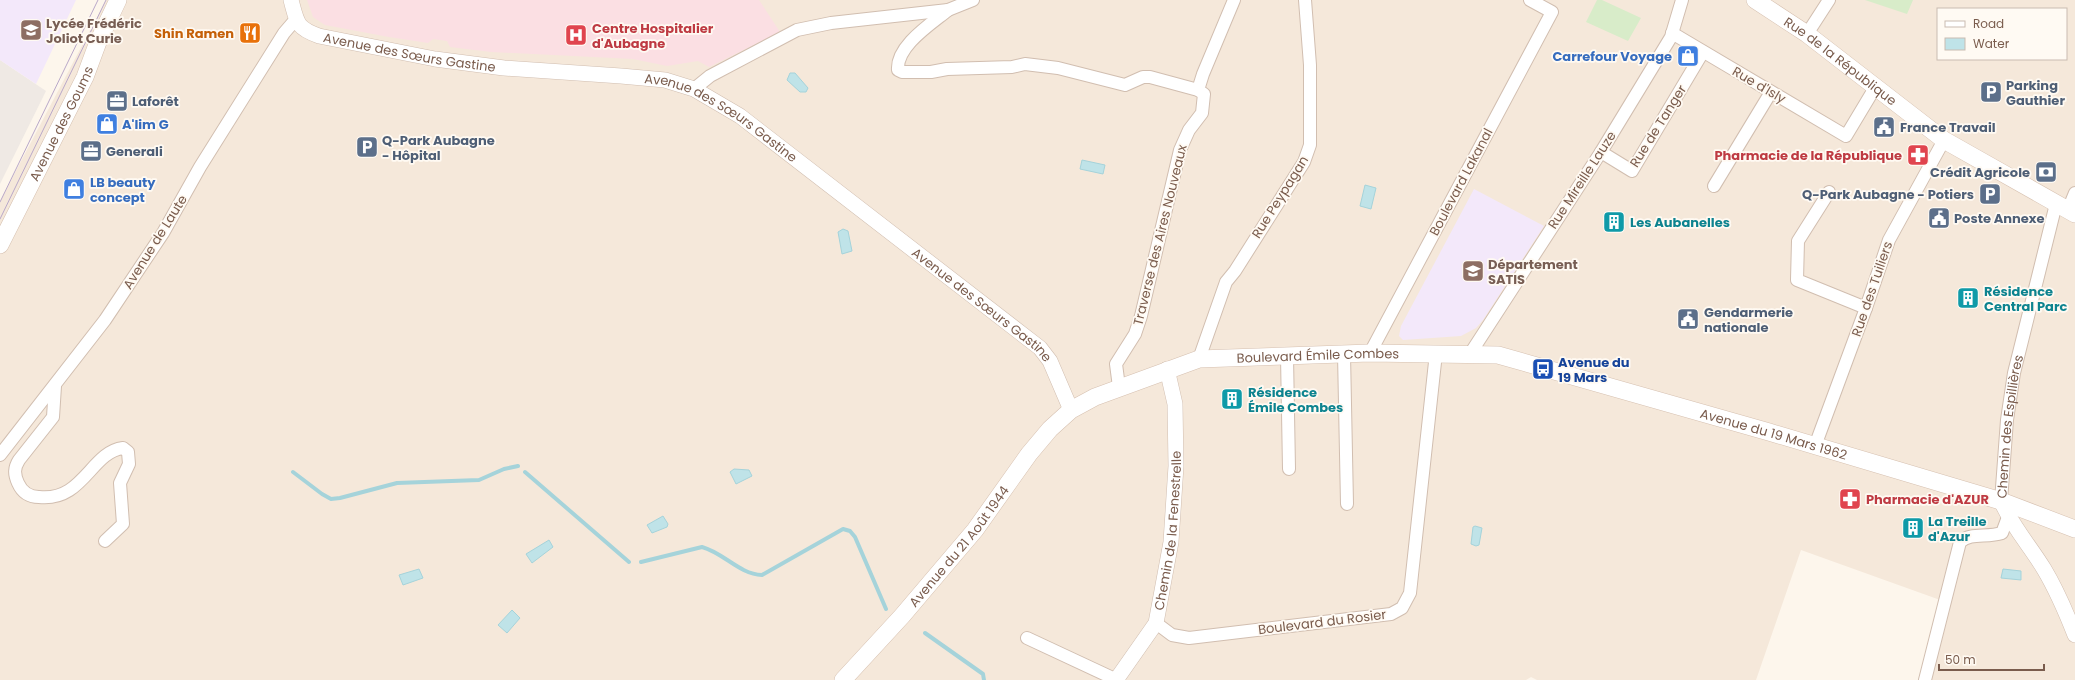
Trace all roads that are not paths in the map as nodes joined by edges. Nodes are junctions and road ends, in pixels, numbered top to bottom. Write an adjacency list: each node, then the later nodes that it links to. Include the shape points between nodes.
1 (118, 0): 25 (main road, Avenue des Goums, via 98,42 83,83)
2 (291, 0): 11 (street, Avenue des Sœurs Gastine)
3 (973, 0): 10 (street)
4 (1234, 0): 17 (street)
5 (1305, 0): 32 (street, Rue Peypagan, via 1310,65 1310,145 1304,162 1226,282)
6 (1530, 0): 27 (street, Boulevard Lakanal, via 1552,12)
7 (1682, 0): 12 (street, Rue Mireille Lauze)
8 (1754, 0): 13 (main road, Rue de la République)
9 (1829, 0): 13 (street)
10 (948, 10): 16 (street, via 831,23 797,30 710,76); 17 (street, via 905,48 898,59 898,70 931,72 1025,64 1058,68 1125,84 1150,77)
11 (296, 18): 16 (street, Avenue des Sœurs Gastine, via 304,31 319,36 435,59 504,68 665,80); 34 (street, Avenue de Laute, via 200,167 163,233 105,320)
12 (1672, 33): 14 (street, Rue d'Isly); 20 (street, Rue Mireille Lauze)
13 (1806, 34): 15 (main road, Rue de la République)
14 (1703, 52): 18 (street, Rue d'Isly); 20 (street, Rue de Tanger, via 1632,171)
15 (1876, 86): 18 (street, Rue d'Isly, via 1846,136); 19 (main road, Rue de la République)
16 (694, 89): 36 (street, Avenue des Sœurs Gastine, via 740,116 1040,348 1050,361)
17 (1198, 90): 35 (street, Traverse des Aires Nouveaux, via 1204,94 1202,113 1189,130 1180,150 1141,316 1135,334 1116,364)
18 (1771, 92): 21 (street)
19 (1944, 140): 24 (main road, Rue de la République); 26 (street, Rue des Tuiliers, via 1889,240)
20 (1601, 152): 30 (street, Rue Mireille Lauze)
21 (1714, 186)
22 (1830, 192): 26 (street, via 1798,241 1796,280)
23 (2075, 193): 24 (street, Chemin des Espillières)
24 (2066, 210): 41 (street, Chemin des Espillières, via 2014,373 2007,420)
25 (0, 245)
26 (1866, 308): 37 (street, Rue des Tuiliers)
27 (1370, 353): 28 (main road, Boulevard Émile Combes); 29 (main road, Boulevard Émile Combes)
28 (1436, 353): 30 (main road, Boulevard Émile Combes); 44 (street, Boulevard du Rosier, via 1410,593 1402,608 1391,614 1189,638 1172,635)
29 (1344, 354): 31 (main road, Boulevard Émile Combes); 40 (street)
30 (1470, 354): 37 (main road, Avenue du 19 Mars 1962, via 1498,355)
31 (1286, 356): 32 (main road, Boulevard Émile Combes); 39 (street)
32 (1199, 359): 33 (main road, Boulevard Émile Combes)
33 (1167, 369): 35 (main road, Boulevard Émile Combes); 44 (street, Chemin de la Fenestrelle, via 1175,404 1176,466 1171,542)
34 (55, 386): 38 (street, Avenue de Laute); 43 (street, via 53,417 19,460 15,467 15,476 25,493 34,497 54,497 80,483 115,449 123,448 128,452 129,464 120,483 123,524)
35 (1119, 387): 36 (main road, Avenue du 21 Août 1944)
36 (1071, 410): 47 (main road, Avenue du 21 Août 1944, via 1050,429 1029,454 975,530 902,616)
37 (1815, 446): 41 (main road, Avenue du 19 Mars 1962)
38 (0, 455)
39 (1289, 469)
40 (1347, 504)
41 (2004, 509): 42 (main road, Avenue du 19 Mars 1962); 45 (street, Chemin des Espillières, via 2044,570 2065,609); 49 (street, via 2002,533 1990,537 1970,536 1960,542)
42 (2075, 529)
43 (105, 541)
44 (1156, 623): 48 (street, Chemin de la Fenestrelle)
45 (2075, 635)
46 (1027, 638): 48 (street)
47 (843, 680)
48 (1117, 680)
49 (1925, 680)

